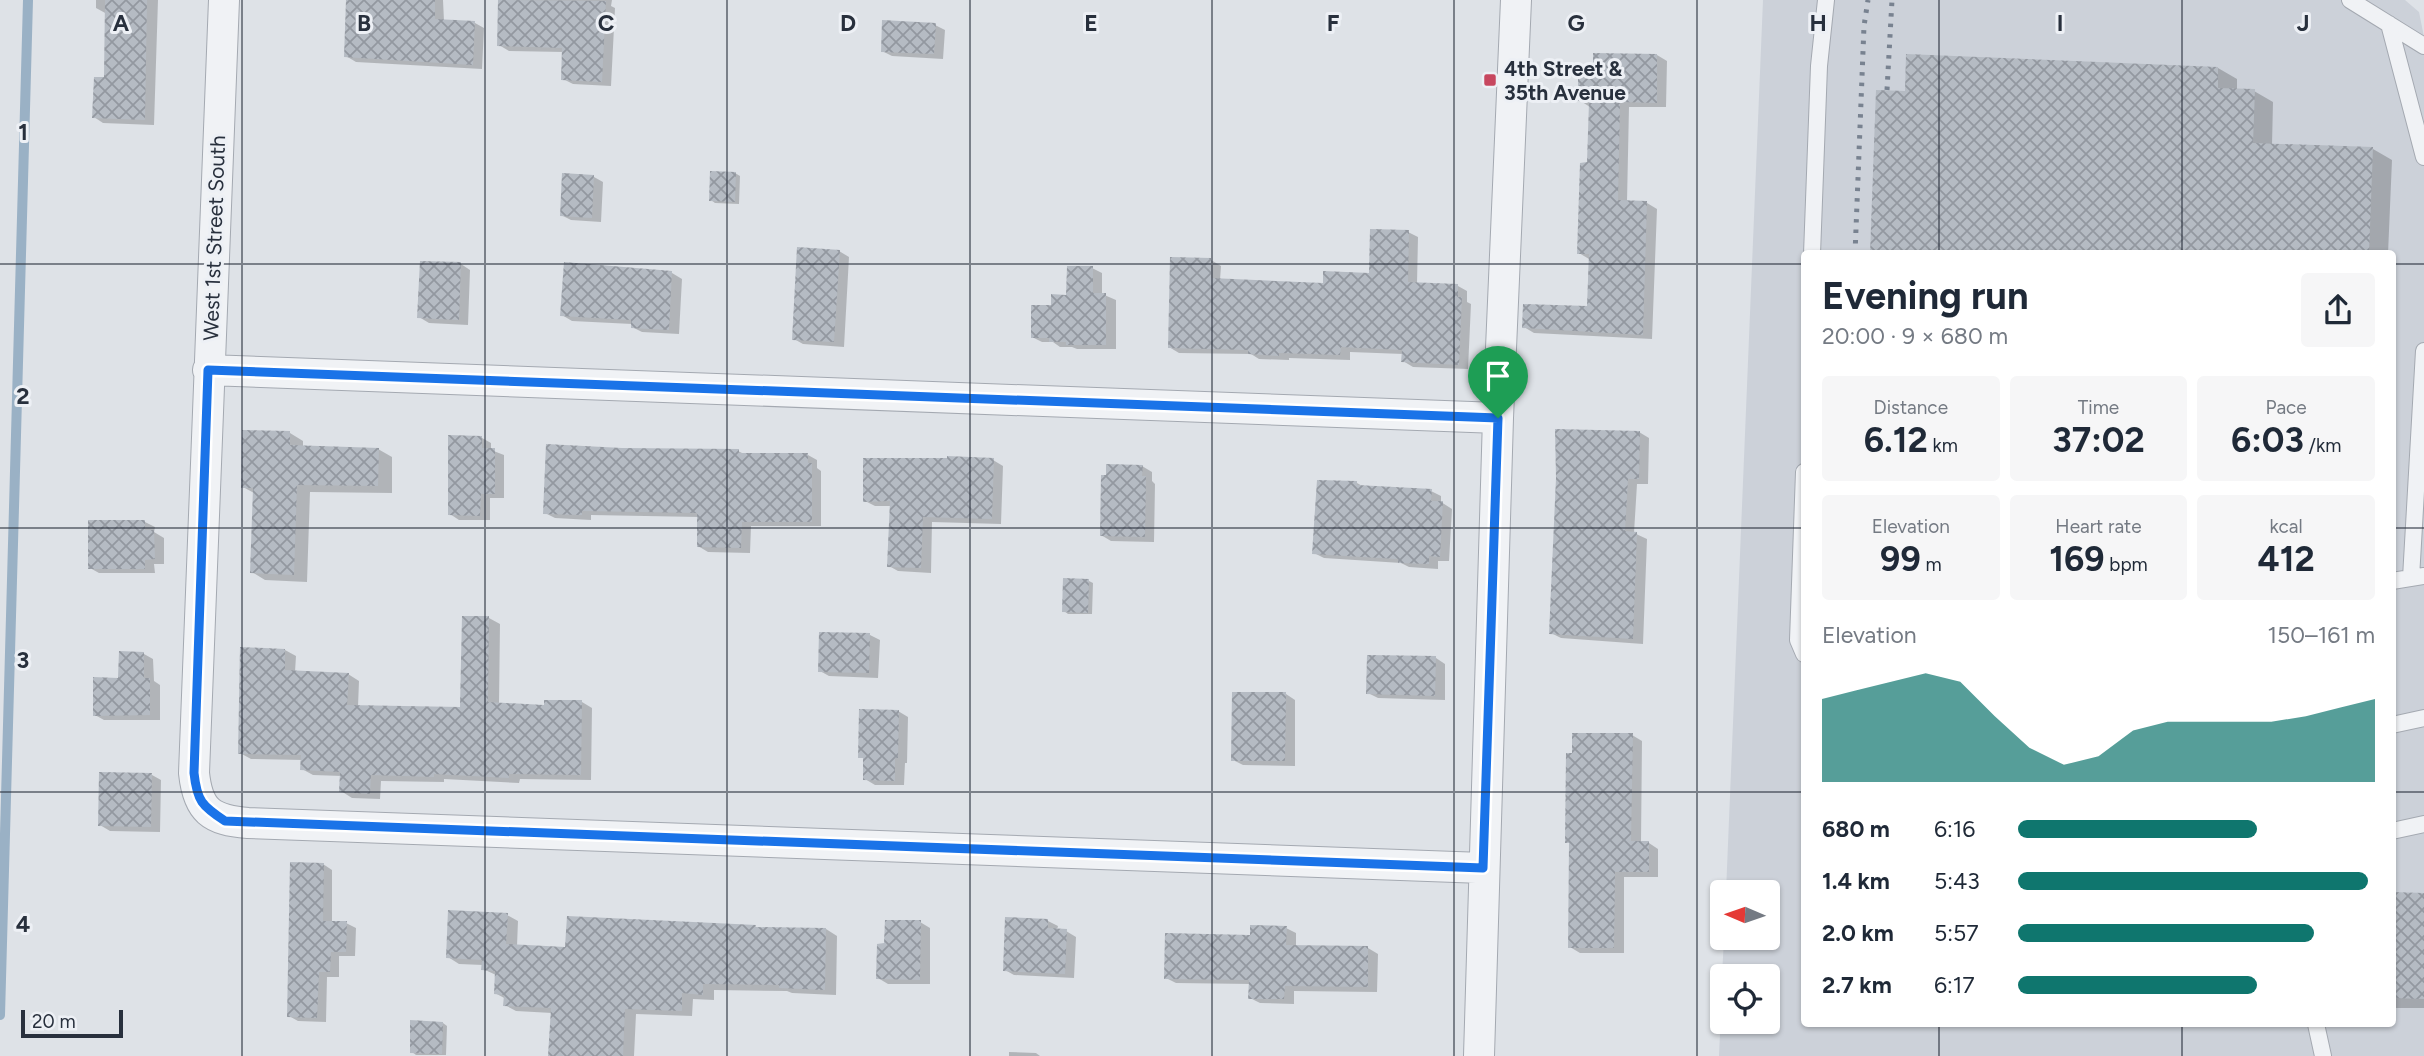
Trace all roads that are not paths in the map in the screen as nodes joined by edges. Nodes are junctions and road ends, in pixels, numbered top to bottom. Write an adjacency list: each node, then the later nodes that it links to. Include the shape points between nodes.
1 (224, 0): 10 (street, West 1st Street South)
2 (1516, 0): 11 (street)
3 (1826, 0): 8 (lane)
4 (2350, 0): 5 (lane)
5 (2389, 24): 6 (lane); 7 (lane)
6 (2424, 46)
7 (2424, 158)
8 (1812, 250)
9 (2424, 351): 13 (lane)
10 (208, 370): 11 (street); 20 (street, West 1st Street South, via 194,773 197,795 206,809 225,821)
11 (1498, 418): 20 (street)
12 (1801, 556): 15 (lane)
13 (2418, 577): 14 (lane)
14 (2396, 580)
15 (1801, 647)
16 (2424, 718): 17 (lane)
17 (2396, 724)
18 (2424, 824): 19 (lane)
19 (2396, 830)
20 (1483, 868): 22 (street)
21 (2317, 1027): 23 (lane)
22 (1479, 1056)
23 (2323, 1056)

